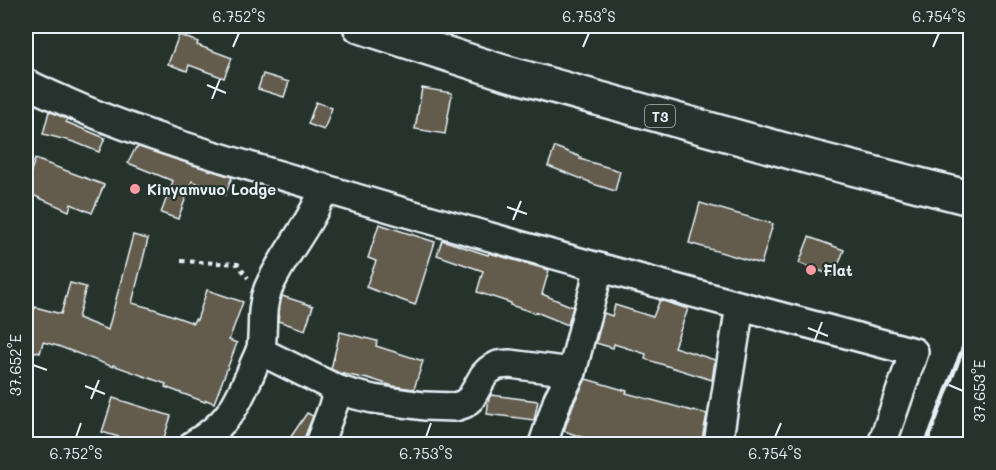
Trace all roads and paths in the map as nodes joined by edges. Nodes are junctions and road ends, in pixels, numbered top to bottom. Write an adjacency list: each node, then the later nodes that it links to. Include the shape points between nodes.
1 (360, 26): 4 (highway, T3, via 503,72)
2 (26, 83): 3 (street, via 119,124)
3 (324, 188): 6 (street); 7 (street)
4 (967, 197)
5 (180, 261): 7 (path, via 238,264)
6 (598, 267): 8 (street); 11 (street)
7 (264, 300): 10 (street)
8 (740, 306): 16 (street); 17 (street, via 914,352)
9 (970, 330): 18 (path)
10 (260, 351): 12 (street); 13 (street, via 228,417)
11 (572, 372): 12 (street, via 498,365 484,375 471,398 455,407 373,399); 15 (street)
12 (339, 390): 14 (street)
13 (194, 444)
14 (319, 444)
15 (543, 444)
16 (718, 444)
17 (882, 444)
18 (926, 444)

